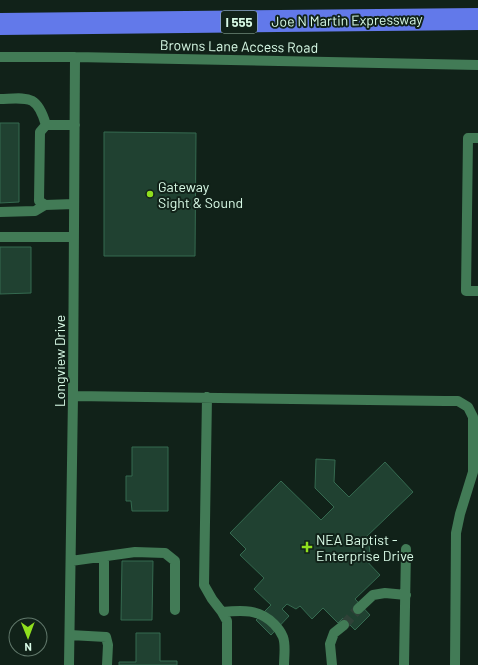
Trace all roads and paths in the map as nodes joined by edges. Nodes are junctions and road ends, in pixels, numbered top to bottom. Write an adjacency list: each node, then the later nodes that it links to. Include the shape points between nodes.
1 (478, 19): 2 (highway, Joe N Martin Expressway / I 555)
2 (0, 24)
3 (0, 57): 4 (street, Browns Lane Access Road)
4 (75, 57): 5 (street, Browns Lane Access Road); 8 (street, Longview Drive)
5 (478, 65)
6 (0, 99): 7 (street, via 28,98 39,107)
7 (46, 125): 8 (street); 11 (street, via 40,132 39,201)
8 (74, 125): 10 (street, Longview Drive)
9 (478, 138): 15 (street, via 468,138 466,291)
10 (74, 204): 11 (street); 14 (street, Longview Drive)
11 (45, 205): 12 (street, via 35,212)
12 (0, 212)
13 (0, 237): 14 (street)
14 (74, 237): 16 (street, Longview Drive)
15 (478, 291)
16 (73, 396): 17 (street); 20 (street, Longview Drive)
17 (207, 397): 25 (street, via 204,585); 34 (street, via 458,401 468,408 473,417 473,472 456,533)
18 (406, 549): 21 (street)
19 (104, 557): 20 (street); 23 (street); 24 (street, via 135,552 165,553 175,561)
20 (71, 561): 27 (street, Longview Drive)
21 (406, 595): 22 (street, via 373,595); 33 (street)
22 (358, 609)
23 (104, 610)
24 (175, 610)
25 (222, 612): 30 (street, via 227,621); 31 (street, via 240,610 267,617 284,638)
26 (344, 625): 32 (street, via 334,633 330,644)
27 (70, 635): 28 (street, Longview Drive); 29 (street, via 106,637)
28 (69, 665)
29 (107, 665)
30 (227, 665)
31 (284, 665)
32 (332, 665)
33 (404, 665)
34 (455, 665)

